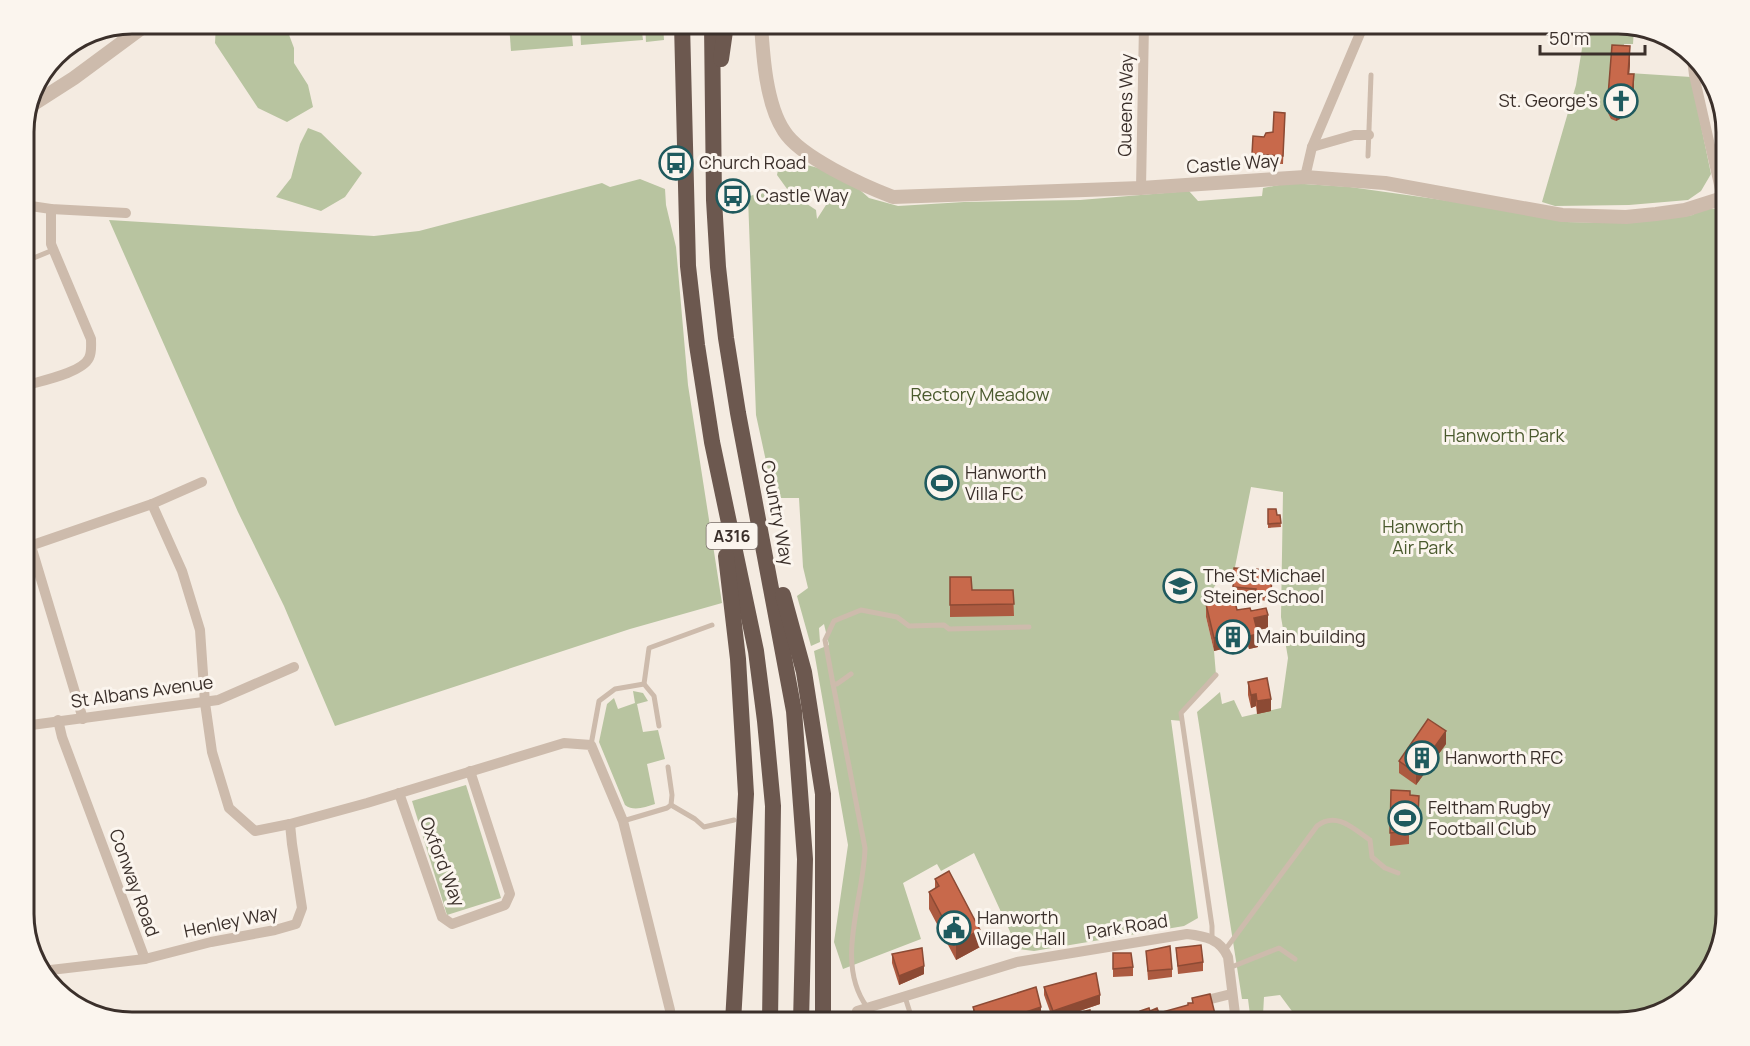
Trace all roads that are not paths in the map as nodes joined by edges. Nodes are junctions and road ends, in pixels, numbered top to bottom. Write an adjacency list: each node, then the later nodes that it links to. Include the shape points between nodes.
1 (133, 34): 10 (street)
2 (682, 34): 25 (highway, A316, via 688,266)
3 (712, 34): 11 (highway, Country Way / A316)
4 (725, 34): 11 (highway)
5 (762, 34): 17 (street, Castle Way, via 776,118 793,144 875,190 893,197)
6 (1144, 34): 17 (street, Queens Way)
7 (1360, 34): 13 (street)
8 (1694, 71): 15 (street)
9 (1371, 75): 12 (lane)
10 (41, 98)
11 (714, 119): 27 (highway, Country Way / A316, via 714,200 721,291 738,413)
12 (1369, 135): 13 (street, via 1354,135); 14 (lane)
13 (1312, 147): 16 (street)
14 (1368, 156)
15 (1715, 161)
16 (1305, 177): 17 (street, Castle Way); 18 (street, Castle Way, via 1384,183 1562,215 1626,216 1685,210)
17 (1141, 188)
18 (1715, 200)
19 (35, 207): 20 (street)
20 (51, 209): 21 (street); 22 (street)
21 (126, 213)
22 (53, 250): 23 (lane); 24 (street, via 91,339 90,357 78,369)
23 (35, 257)
24 (35, 383)
25 (712, 442): 63 (highway, via 738,659 746,794); 64 (highway, A316, via 756,651 765,721 773,806)
26 (202, 482): 28 (street)
27 (754, 490): 65 (highway, Country Way / A316, via 794,711 805,859); 66 (highway, via 804,672 823,794)
28 (152, 504): 29 (street); 38 (street, via 182,571 200,630)
29 (35, 545)
30 (35, 569): 39 (street)
31 (712, 625): 36 (lane, via 649,648)
32 (1029, 627): 37 (lane, via 909,626 897,617 861,610 834,621 825,640)
33 (294, 667): 38 (street, St Albans Avenue)
34 (851, 674): 37 (lane)
35 (1216, 675): 52 (lane, via 1181,713)
36 (644, 684): 42 (lane, via 654,696); 43 (lane, via 615,689 599,701)
37 (833, 684): 61 (lane, via 866,848 851,960)
38 (205, 703): 39 (street, St Albans Avenue); 50 (street, via 212,752 229,808 255,831)
39 (83, 719): 40 (street, St Albans Avenue)
40 (58, 720): 41 (street, St Albans Avenue); 54 (street, Conway Road)
41 (35, 724)
42 (659, 726)
43 (591, 745): 45 (street, via 564,743); 49 (street)
44 (668, 766): 47 (lane)
45 (470, 771): 46 (street); 46 (street, Oxford Way, via 510,894 505,905 452,924 442,917)
46 (399, 793): 50 (street)
47 (671, 805): 48 (lane, via 704,827); 49 (lane)
48 (734, 820)
49 (623, 821): 62 (street)
50 (290, 824): 54 (street, Henley Way, via 302,908 296,924)
51 (1398, 873): 53 (lane, via 1372,857 1370,840 1338,820 1325,820)
52 (1212, 938): 53 (street); 59 (street, Park Road, via 1187,934 1017,962)
53 (1225, 950): 56 (street)
54 (145, 959): 57 (street, Conway Road)
55 (1295, 959): 56 (lane, via 1279,948)
56 (1229, 968): 58 (street)
57 (52, 970)
58 (1231, 994): 60 (street); 68 (street)
59 (905, 997): 61 (street, Park Road); 67 (lane)
60 (1188, 1005)
61 (862, 1009)
62 (670, 1012)
63 (734, 1012)
64 (770, 1012)
65 (801, 1012)
66 (823, 1012)
67 (910, 1012)
68 (1234, 1012)

